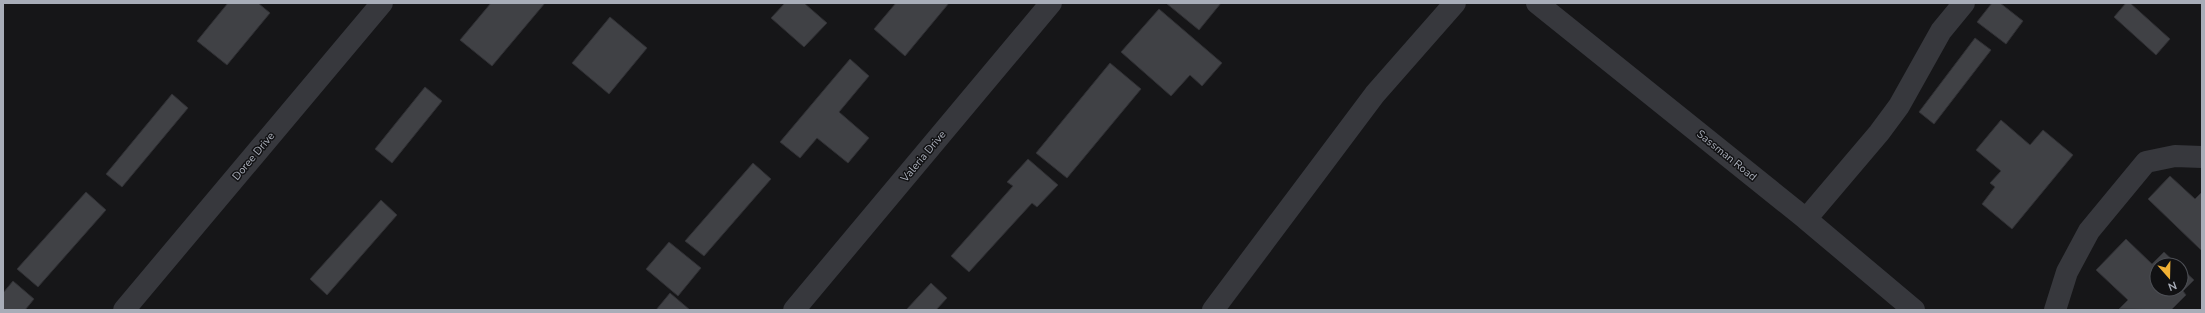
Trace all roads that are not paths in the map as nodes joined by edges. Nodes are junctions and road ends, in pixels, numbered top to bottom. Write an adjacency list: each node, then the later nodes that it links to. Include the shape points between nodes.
1 (382, 3): 8 (street, Doree Drive)
2 (1051, 3): 9 (street, Valeria Drive)
3 (1455, 3): 10 (street, via 1375,94)
4 (1537, 3): 7 (street, Sassman Road)
5 (1964, 3): 7 (street, via 1941,31 1895,111 1879,133)
6 (2202, 157): 12 (street, via 2176,156 2146,162 2089,231 2067,272)
7 (1806, 219): 11 (street, Sassman Road)
8 (124, 310)
9 (794, 310)
10 (1212, 310)
11 (1914, 310)
12 (2056, 310)

